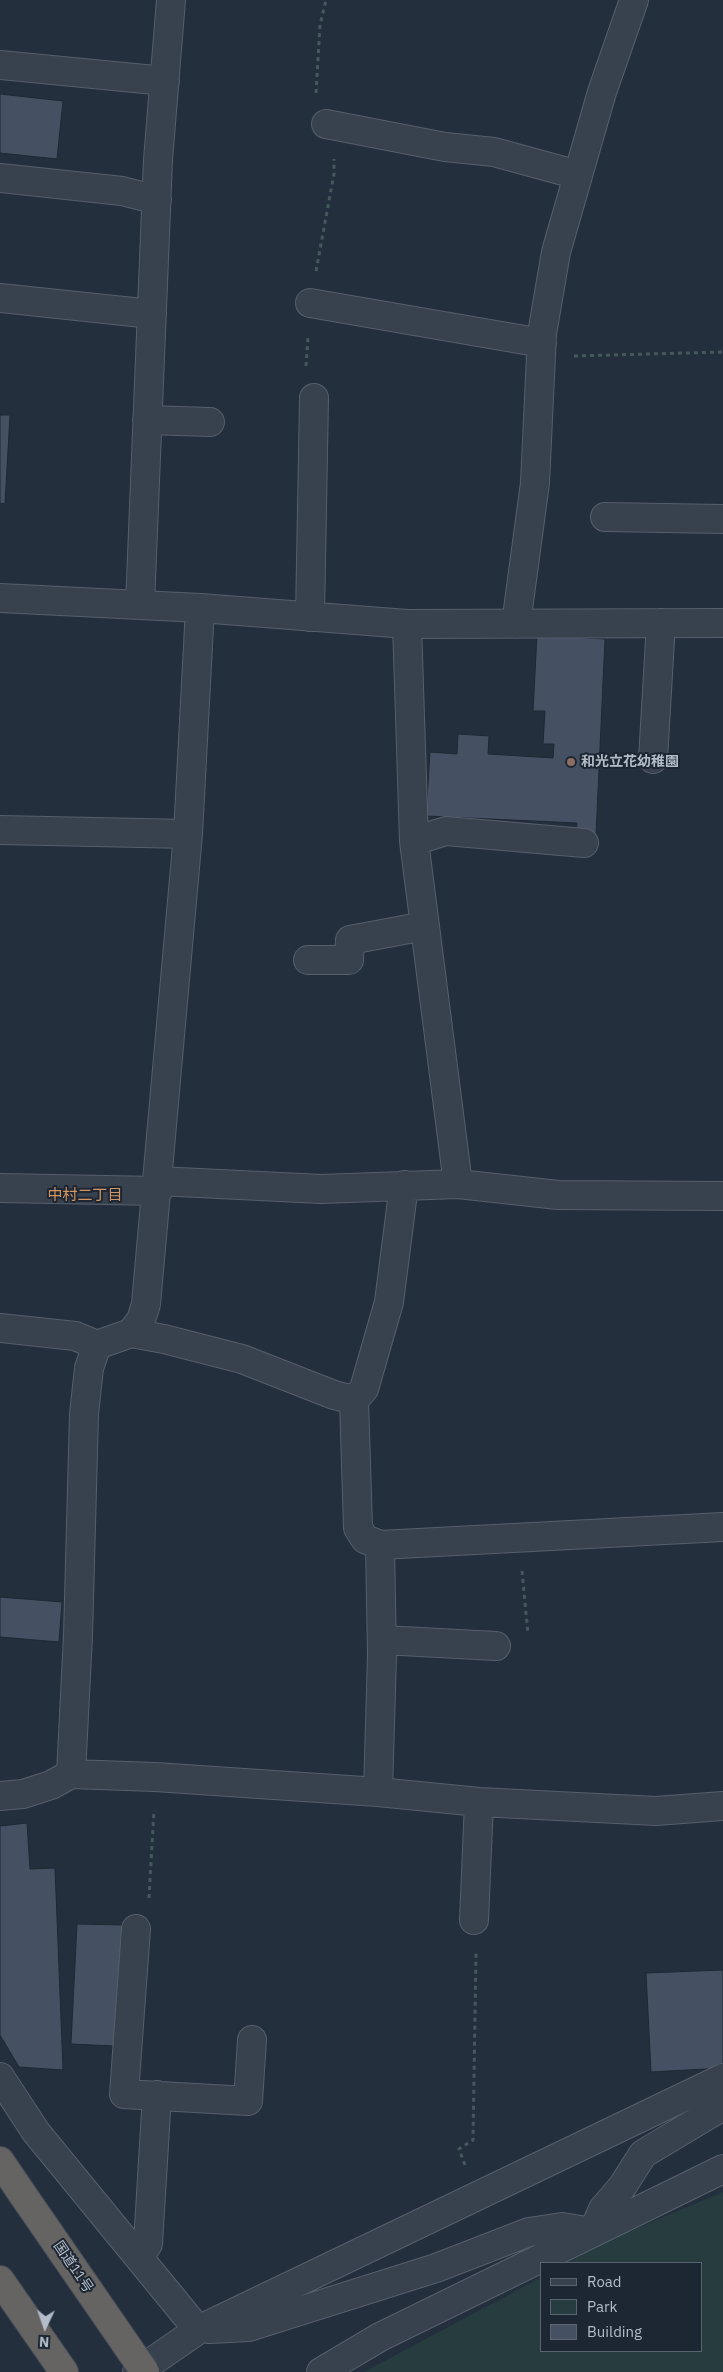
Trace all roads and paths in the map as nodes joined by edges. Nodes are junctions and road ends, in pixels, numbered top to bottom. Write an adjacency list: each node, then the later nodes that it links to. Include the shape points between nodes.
1 (171, 0): 5 (street)
2 (326, 0): 6 (path, via 320,25 316,97)
3 (634, 0): 7 (street)
4 (0, 64): 5 (street)
5 (165, 82): 9 (street)
6 (326, 124): 7 (street, via 445,147 494,152); 11 (path, via 333,151 334,174)
7 (578, 175): 13 (street, via 556,252)
8 (0, 178): 9 (street, via 122,191)
9 (157, 200): 12 (street)
10 (0, 298): 12 (street)
11 (310, 304): 13 (street); 15 (path, via 304,386)
12 (152, 314): 16 (street)
13 (542, 350): 14 (path); 27 (street, via 534,483)
14 (723, 352)
15 (314, 398): 23 (street)
16 (147, 420): 17 (street); 21 (street)
17 (210, 422)
18 (605, 517): 19 (street)
19 (723, 519)
20 (0, 598): 21 (street)
21 (140, 605): 22 (street)
22 (200, 608): 23 (street); 30 (street)
23 (310, 617): 26 (street)
24 (661, 623): 25 (street); 27 (street); 28 (street)
25 (723, 623)
26 (407, 624): 27 (street); 31 (street)
27 (516, 624)
28 (653, 759)
29 (0, 830): 30 (street)
30 (188, 834): 37 (street)
31 (414, 841): 32 (street, via 446,831); 33 (street)
32 (584, 844)
33 (425, 926): 34 (street, via 350,940 349,960); 35 (street)
34 (308, 960)
35 (458, 1184): 36 (street); 39 (street, via 558,1195)
36 (404, 1185): 37 (street, via 321,1189); 43 (street, via 389,1302 364,1389)
37 (158, 1186): 38 (street); 41 (street, via 146,1304 141,1320)
38 (0, 1188)
39 (723, 1196)
40 (0, 1328): 42 (street, via 75,1336)
41 (131, 1332): 42 (street); 43 (street, via 242,1359)
42 (97, 1345): 49 (street, via 89,1368 84,1414)
43 (354, 1400): 46 (street, via 358,1528 366,1539)
44 (723, 1527): 45 (street)
45 (519, 1538): 46 (street); 48 (path, via 529,1650)
46 (380, 1544): 47 (street)
47 (382, 1640): 48 (street); 51 (street)
48 (496, 1646)
49 (71, 1774): 50 (street); 52 (street, via 23,1794)
50 (155, 1776): 51 (street); 56 (path, via 148,1922)
51 (378, 1792): 53 (street)
52 (0, 1796)
53 (479, 1802): 54 (street, via 656,1811); 55 (street)
54 (723, 1806)
55 (474, 1920): 64 (path, via 473,2140 458,2149)
56 (136, 1929): 60 (street, via 124,2094)
57 (252, 2040): 60 (street, via 248,2101)
58 (0, 2078): 66 (street, via 36,2132)
59 (723, 2078): 64 (street)
60 (157, 2095): 66 (street, via 148,2244)
61 (723, 2106): 65 (street, via 643,2154 603,2209)
62 (0, 2161): 71 (highway, 国道11号, bridge)
63 (723, 2169): 65 (street)
64 (478, 2195): 68 (street)
65 (592, 2232): 68 (street, via 562,2227 528,2232 436,2268 249,2327); 72 (street, via 380,2337)
66 (139, 2257): 68 (street)
67 (0, 2280): 69 (highway)
68 (198, 2330): 70 (street)
69 (64, 2372)
70 (137, 2372)
71 (145, 2372)
72 (321, 2372)

